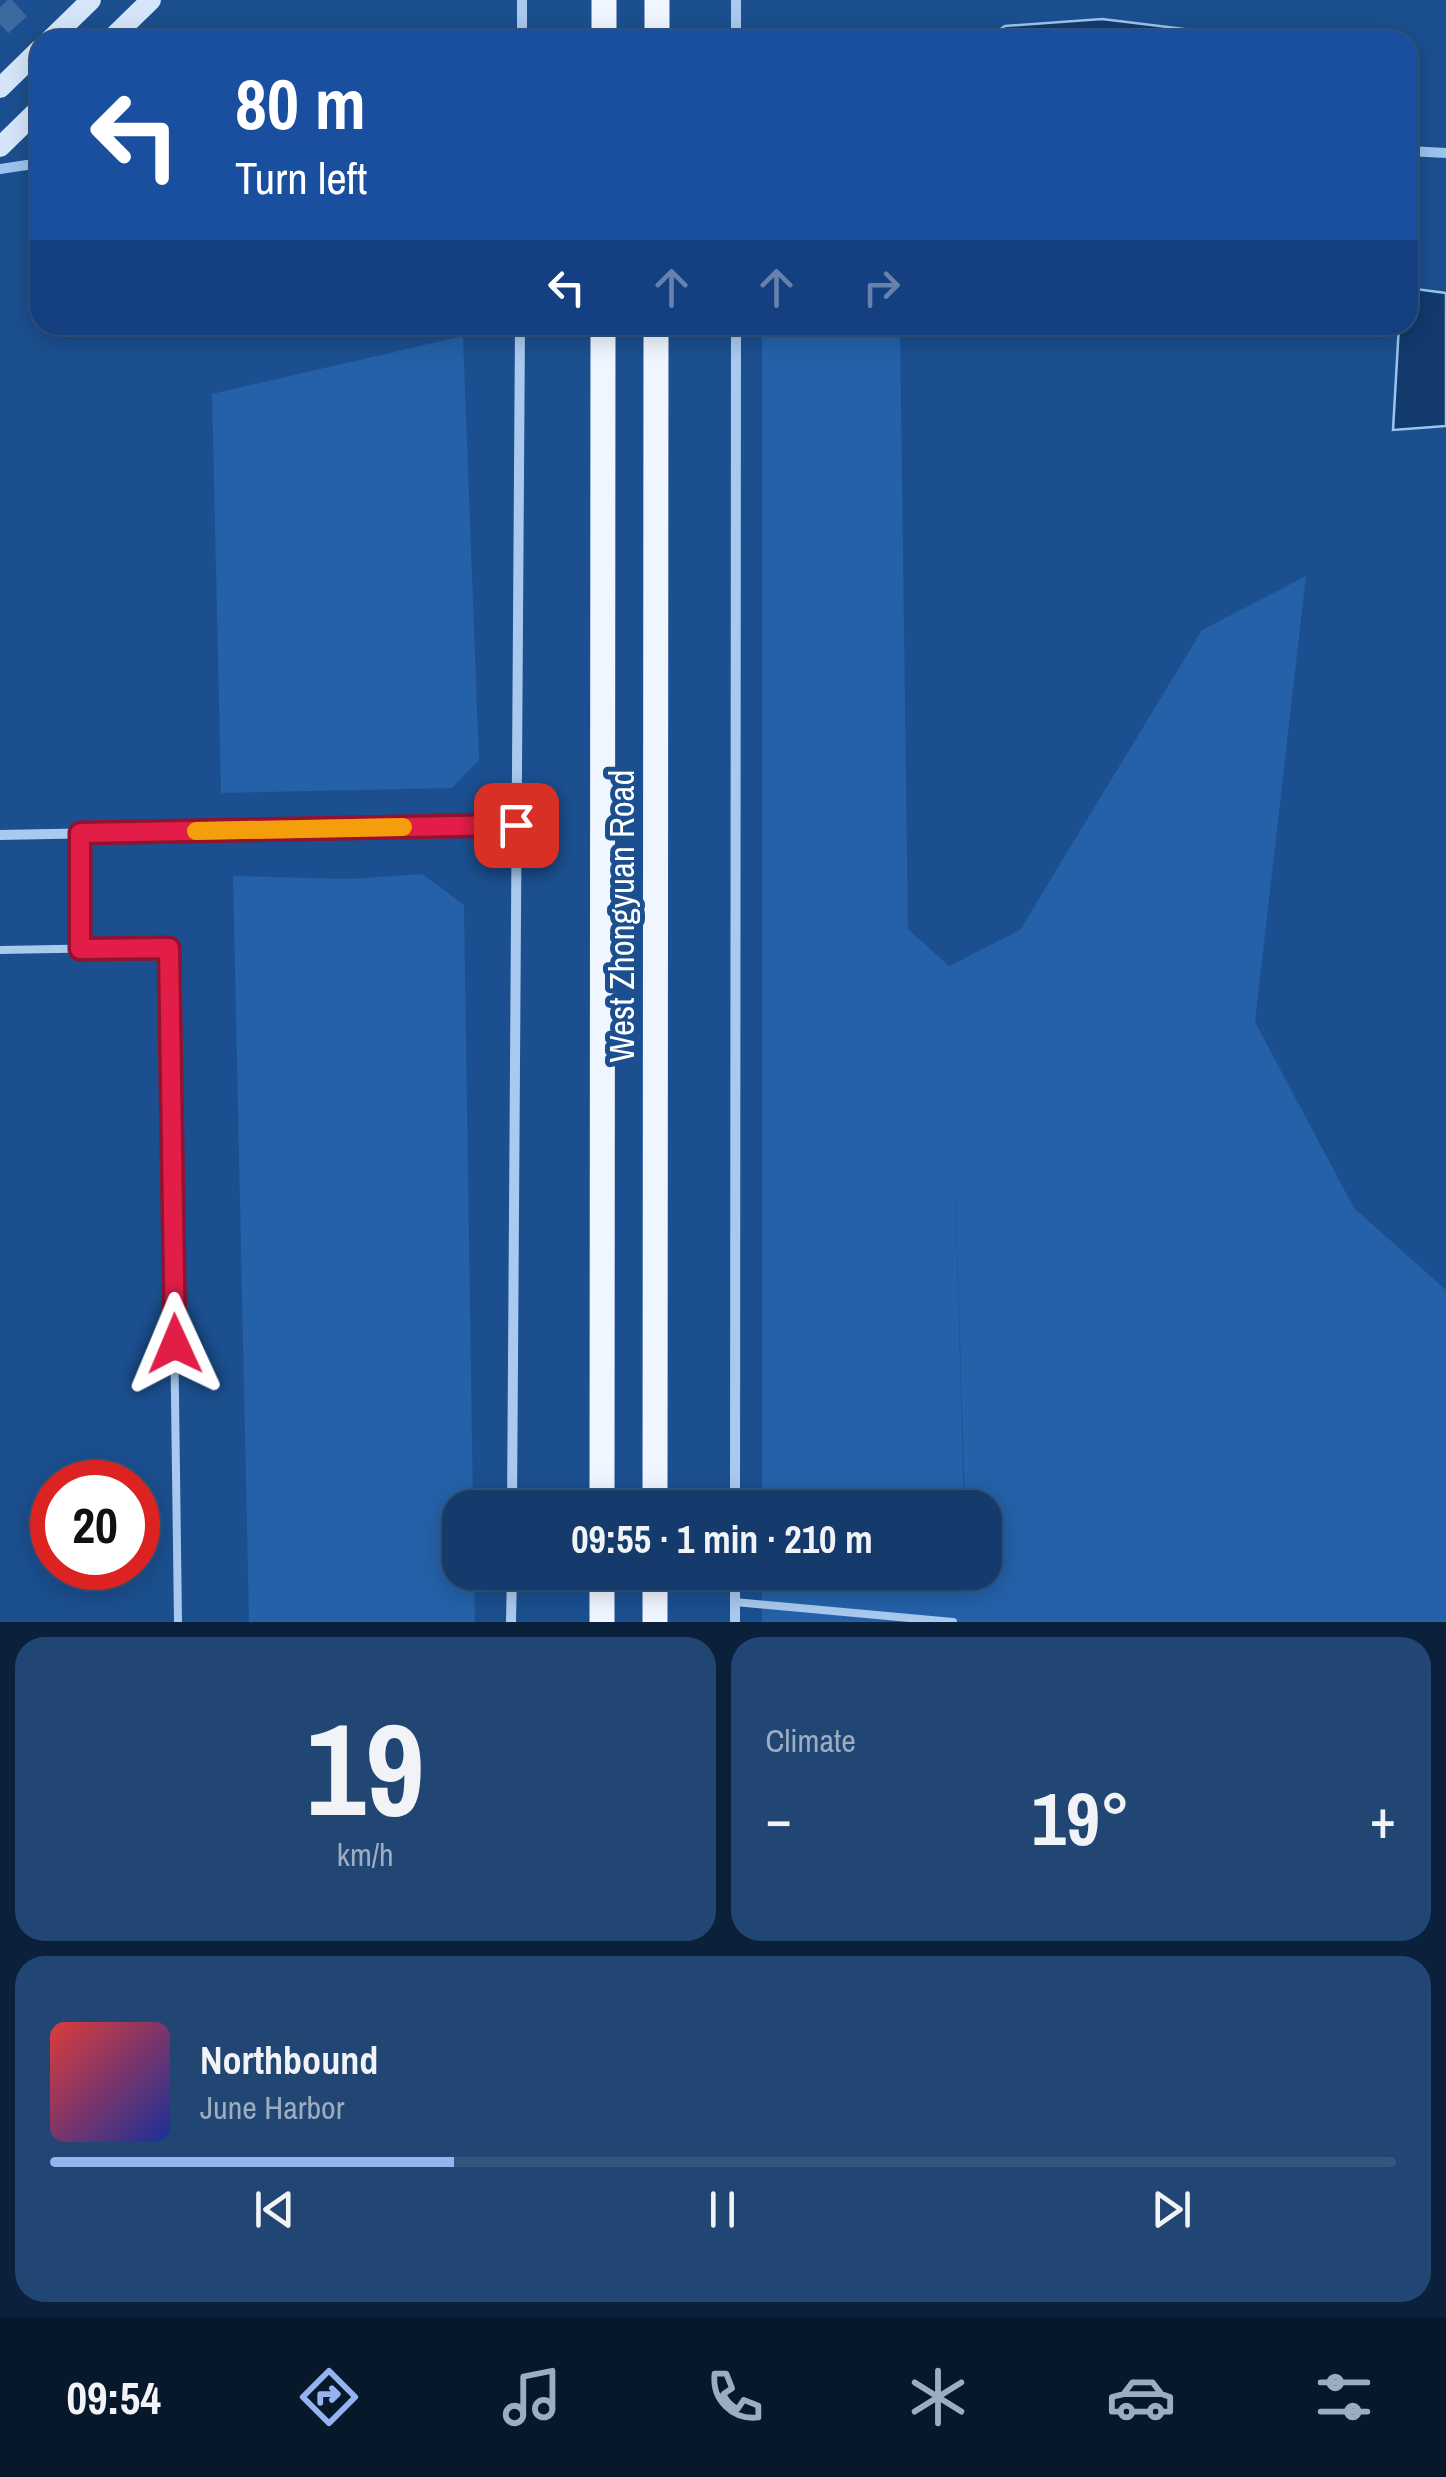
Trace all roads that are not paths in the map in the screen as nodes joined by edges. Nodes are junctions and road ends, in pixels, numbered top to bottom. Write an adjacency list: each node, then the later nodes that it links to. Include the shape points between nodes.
1 (522, 0): 9 (street)
2 (604, 0): 10 (main road)
3 (657, 0): 11 (main road)
4 (736, 0): 12 (street)
5 (150, 2): 8 (street)
6 (85, 5): 7 (street)
7 (60, 30)
8 (121, 30)
9 (522, 30)
10 (604, 30)
11 (657, 30)
12 (736, 30)
13 (30, 59): 14 (street)
14 (0, 88)
15 (30, 118): 16 (street)
16 (0, 147)
17 (520, 335): 21 (street)
18 (604, 335): 27 (main road, West Zhongyuan Road)
19 (656, 335): 28 (main road, West Zhongyuan Road)
20 (736, 335): 29 (street)
21 (516, 825): 22 (street); 26 (street)
22 (80, 833): 23 (street); 24 (lane)
23 (0, 834)
24 (80, 949): 25 (lane); 35 (lane, via 169,948)
25 (0, 950)
26 (512, 1490)
27 (602, 1490)
28 (655, 1490)
29 (736, 1490)
30 (512, 1590): 36 (street)
31 (602, 1590): 37 (main road)
32 (655, 1590): 38 (main road)
33 (736, 1590): 34 (street)
34 (736, 1602): 39 (street); 40 (lane)
35 (178, 1622)
36 (511, 1622)
37 (602, 1622)
38 (655, 1622)
39 (736, 1622)
40 (953, 1622)

